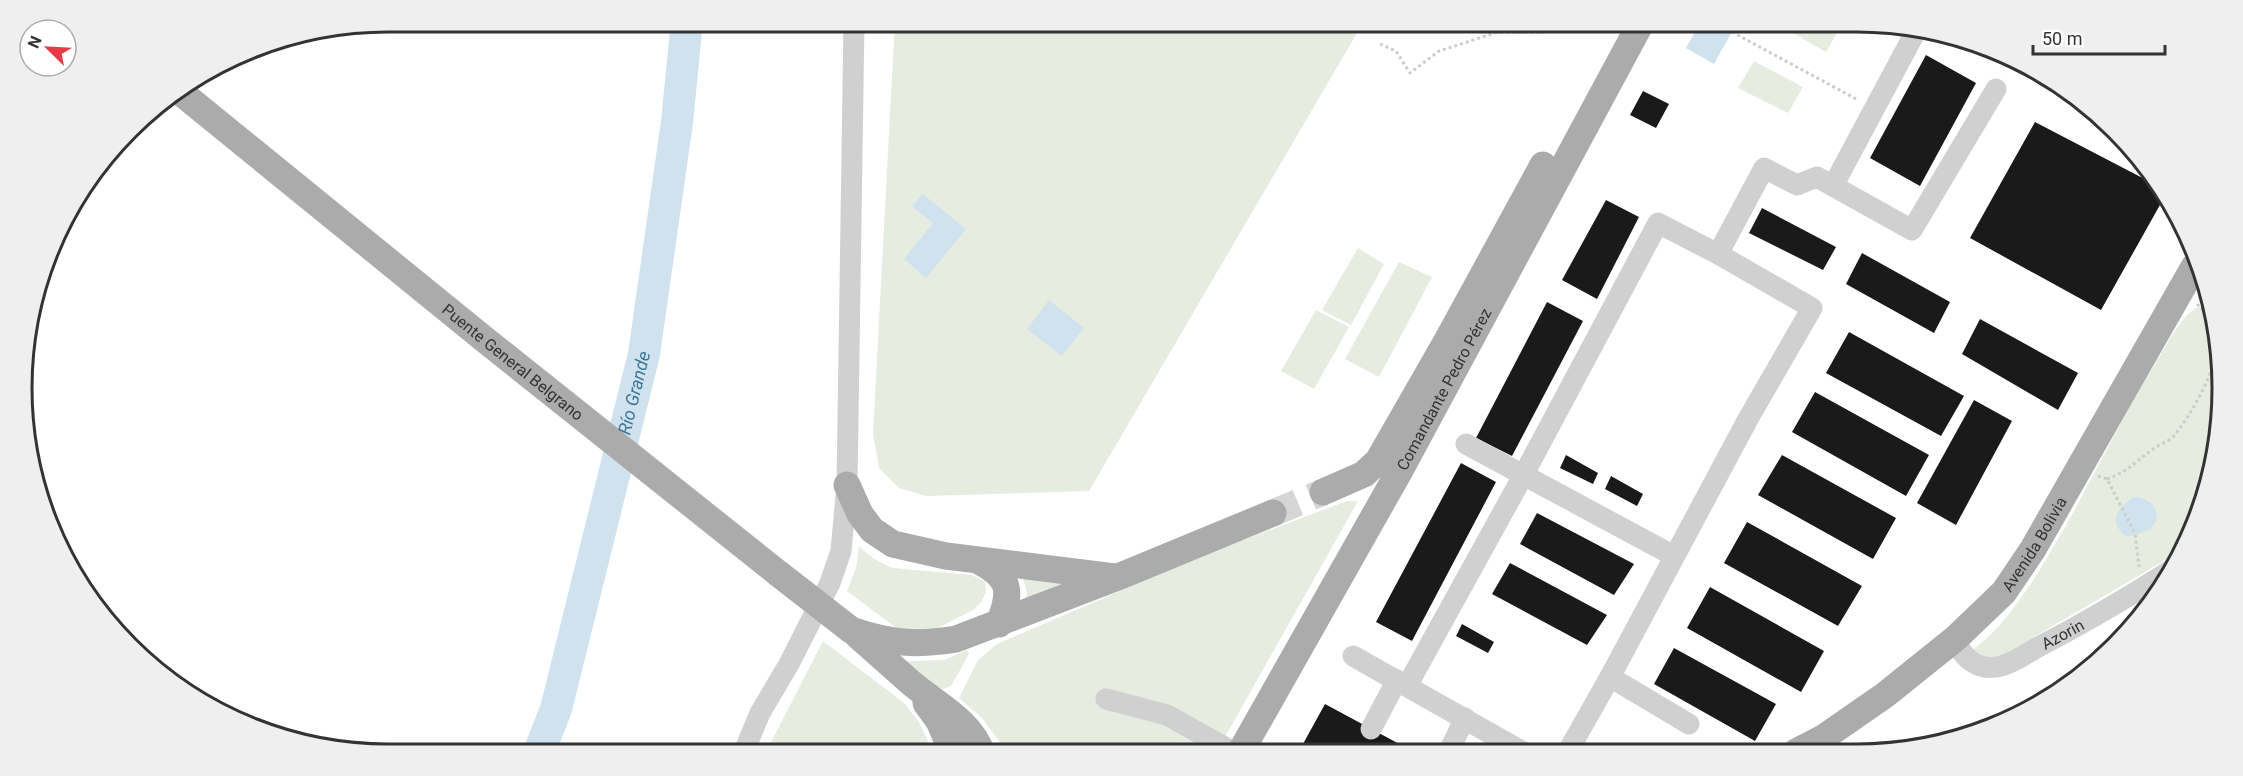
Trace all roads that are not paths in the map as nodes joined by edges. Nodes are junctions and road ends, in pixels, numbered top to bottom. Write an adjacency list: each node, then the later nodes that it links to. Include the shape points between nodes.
1 (854, 32): 13 (street)
2 (1628, 32): 14 (main road, via 1598,70 1378,460 1364,474)
3 (1636, 32): 35 (main road, Comandante Pedro Pérez, via 1405,462)
4 (1913, 36): 7 (street)
5 (1996, 89): 7 (street, via 1912,230)
6 (185, 96): 21 (main road, Puente General Belgrano, bridge)
7 (1833, 186): 8 (street, via 1817,177 1797,185 1764,168)
8 (1718, 254): 12 (street, via 1658,223); 16 (street, via 1812,308)
9 (2193, 273): 10 (main road, Avenida Bolivia)
10 (2188, 299): 22 (main road, Avenida Bolivia, via 2014,579)
11 (1466, 444): 12 (street)
12 (1524, 474): 16 (street); 26 (street)
13 (847, 485): 17 (main road, via 860,514 887,541 918,551); 31 (street, via 841,551 830,583 760,712)
14 (1323, 492)
15 (1272, 513): 18 (main road)
16 (1674, 556): 24 (street)
17 (979, 561): 18 (main road); 20 (main road, via 997,570 1006,587 1006,607)
18 (1118, 577): 20 (main road)
19 (2154, 581): 22 (street, Azorin, via 2001,666 1978,666 1968,660 1959,650)
20 (999, 624): 21 (main road, via 927,644 889,641)
21 (851, 630): 25 (main road, Puente General Belgrano)
22 (1956, 638): 39 (main road, Avenida Bolivia, via 1885,695)
23 (1353, 656): 26 (street)
24 (1610, 677): 29 (street); 38 (street)
25 (911, 683): 32 (main road, via 939,721); 33 (main road, via 966,727)
26 (1402, 683): 28 (street); 30 (street)
27 (1106, 699): 34 (street, via 1167,715)
28 (1465, 718): 36 (street); 37 (street)
29 (1689, 723)
30 (1371, 729)
31 (747, 744)
32 (949, 744)
33 (979, 744)
34 (1219, 744)
35 (1245, 744)
36 (1452, 744)
37 (1510, 744)
38 (1572, 744)
39 (1811, 744)

